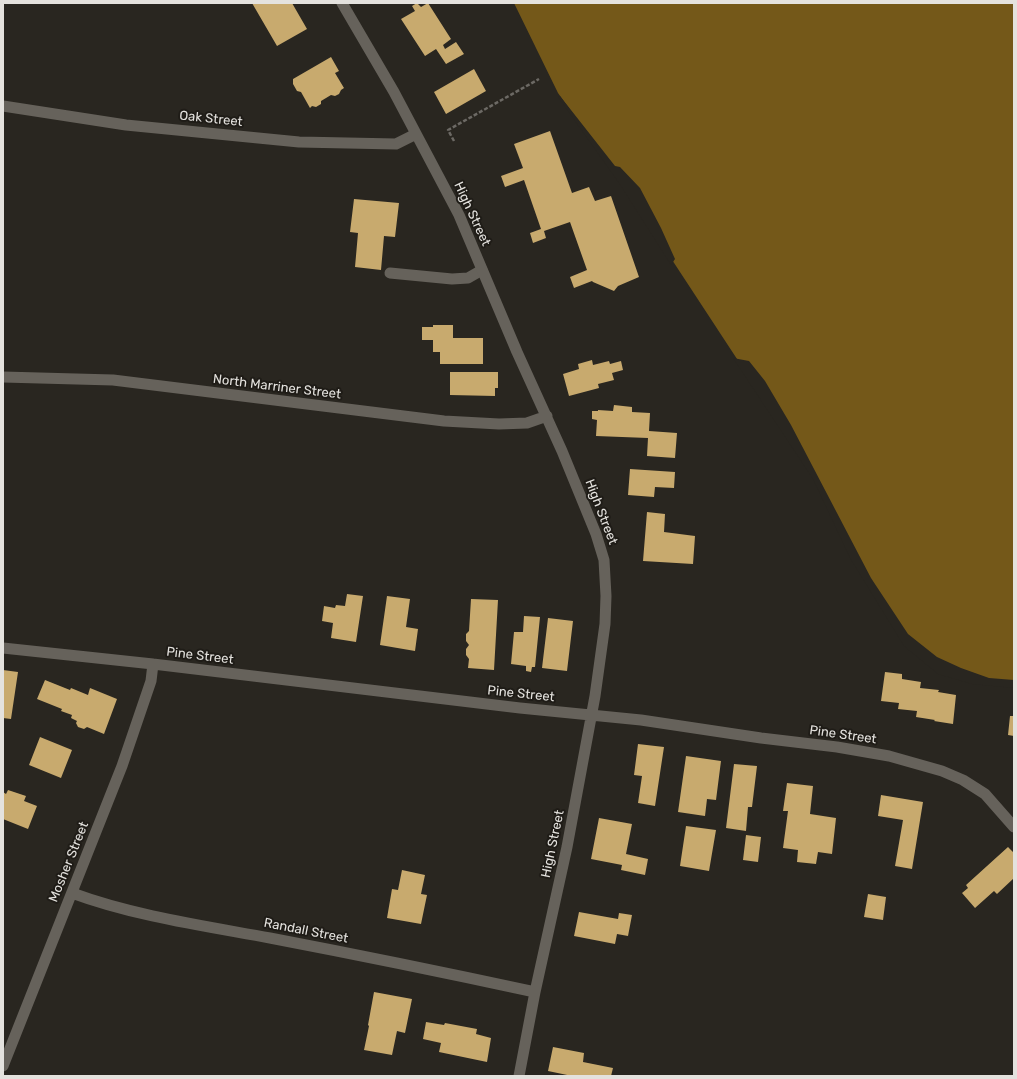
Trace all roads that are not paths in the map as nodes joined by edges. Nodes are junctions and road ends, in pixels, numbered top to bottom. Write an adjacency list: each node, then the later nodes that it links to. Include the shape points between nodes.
1 (342, 3): 3 (street, High Street)
2 (3, 106): 3 (street, Oak Street, via 126,125 299,142 396,144)
3 (416, 134): 4 (street, High Street, via 459,216)
4 (482, 270): 5 (street, via 468,278 452,279); 7 (street, High Street)
5 (390, 272)
6 (3, 377): 7 (street, North Marriner Street, via 113,380 444,421 506,424 526,423)
7 (547, 416): 10 (street, High Street, via 596,534 604,560 605,624)
8 (3, 648): 9 (street, Pine Street)
9 (153, 664): 10 (street, Pine Street); 12 (street, Mosher Street, via 151,681 122,766)
10 (592, 715): 11 (street, Pine Street, via 837,747 915,762 963,780 984,794); 13 (street, High Street, via 567,847)
11 (1014, 827)
12 (72, 893): 13 (street, Randall Street, via 194,924 345,952); 14 (street, Mosher Street)
13 (535, 992): 15 (street, High Street)
14 (3, 1066)
15 (519, 1076)

